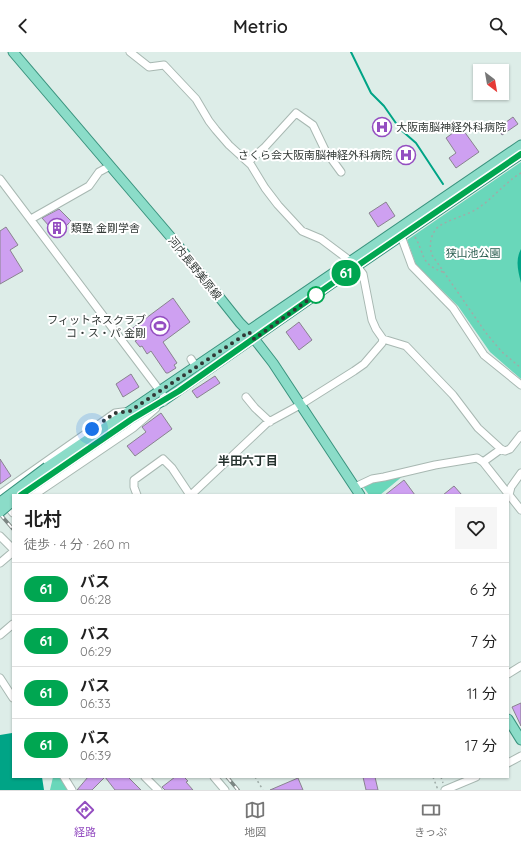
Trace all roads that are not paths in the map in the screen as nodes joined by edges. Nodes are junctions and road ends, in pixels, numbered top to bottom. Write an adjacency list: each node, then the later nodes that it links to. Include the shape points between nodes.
1 (13, 52): 6 (main road, 河内長野美原線)
2 (130, 52): 5 (street, via 149,67 164,65 196,99 208,121)
3 (521, 145): 11 (main road)
4 (521, 154): 10 (main road)
5 (248, 162): 7 (street, via 296,113 313,125 325,150); 11 (street, via 273,199 302,231 321,239)
6 (110, 166): 9 (street, via 99,172 89,186); 12 (main road, 河内長野美原線)
7 (341, 172)
8 (0, 179): 9 (street)
9 (31, 219): 17 (street)
10 (401, 236): 11 (main road); 16 (street, via 412,266 453,308 484,355)
11 (354, 263): 12 (main road); 13 (street, via 363,274 372,320)
12 (252, 335): 15 (main road); 19 (main road); 20 (main road, 河内長野美原線)
13 (383, 338): 20 (street, via 364,364); 24 (street, via 406,346 453,395 478,428)
14 (190, 359): 15 (street)
15 (196, 367): 17 (main road)
16 (521, 385)
17 (160, 391): 19 (street); 21 (main road)
18 (246, 397): 22 (street)
19 (166, 399): 26 (main road); 33 (street, via 133,428)
20 (300, 405): 22 (street); 28 (main road, 河内長野美原線)
21 (130, 411): 26 (main road); 29 (street, via 115,413)
22 (270, 422): 36 (street)
23 (521, 435): 24 (street, via 510,449)
24 (500, 449): 25 (street)
25 (483, 462): 28 (street, via 477,458 435,465 372,479); 38 (street)
26 (50, 470): 31 (main road, bridge); 32 (main road)
27 (520, 476): 39 (street, via 511,487)
28 (355, 487): 37 (main road, 河内長野美原線)
29 (0, 494)
30 (12, 494): 41 (main road, bridge)
31 (12, 494)
32 (22, 494)
33 (35, 494)
34 (137, 494): 35 (street, via 134,480 163,459)
35 (190, 494)
36 (192, 494)
37 (359, 494)
38 (508, 494)
39 (509, 495): 43 (street)
40 (0, 498): 44 (street)
41 (0, 502)
42 (12, 502): 45 (main road, bridge)
43 (521, 510)
44 (12, 511)
45 (0, 512)
46 (0, 536): 47 (street)
47 (12, 548)
48 (12, 553): 49 (street)
49 (0, 564)
50 (12, 625): 51 (street)
51 (0, 636)
52 (521, 666): 53 (street)
53 (509, 673)
54 (0, 678): 55 (street)
55 (12, 696)
56 (509, 721): 57 (main road)
57 (521, 740)
58 (521, 756): 59 (street)
59 (509, 762)
60 (65, 778): 64 (street)
61 (146, 778): 65 (street)
62 (215, 778): 66 (street)
63 (474, 778): 67 (street)
64 (72, 790)
65 (158, 790)
66 (225, 790)
67 (445, 790)

